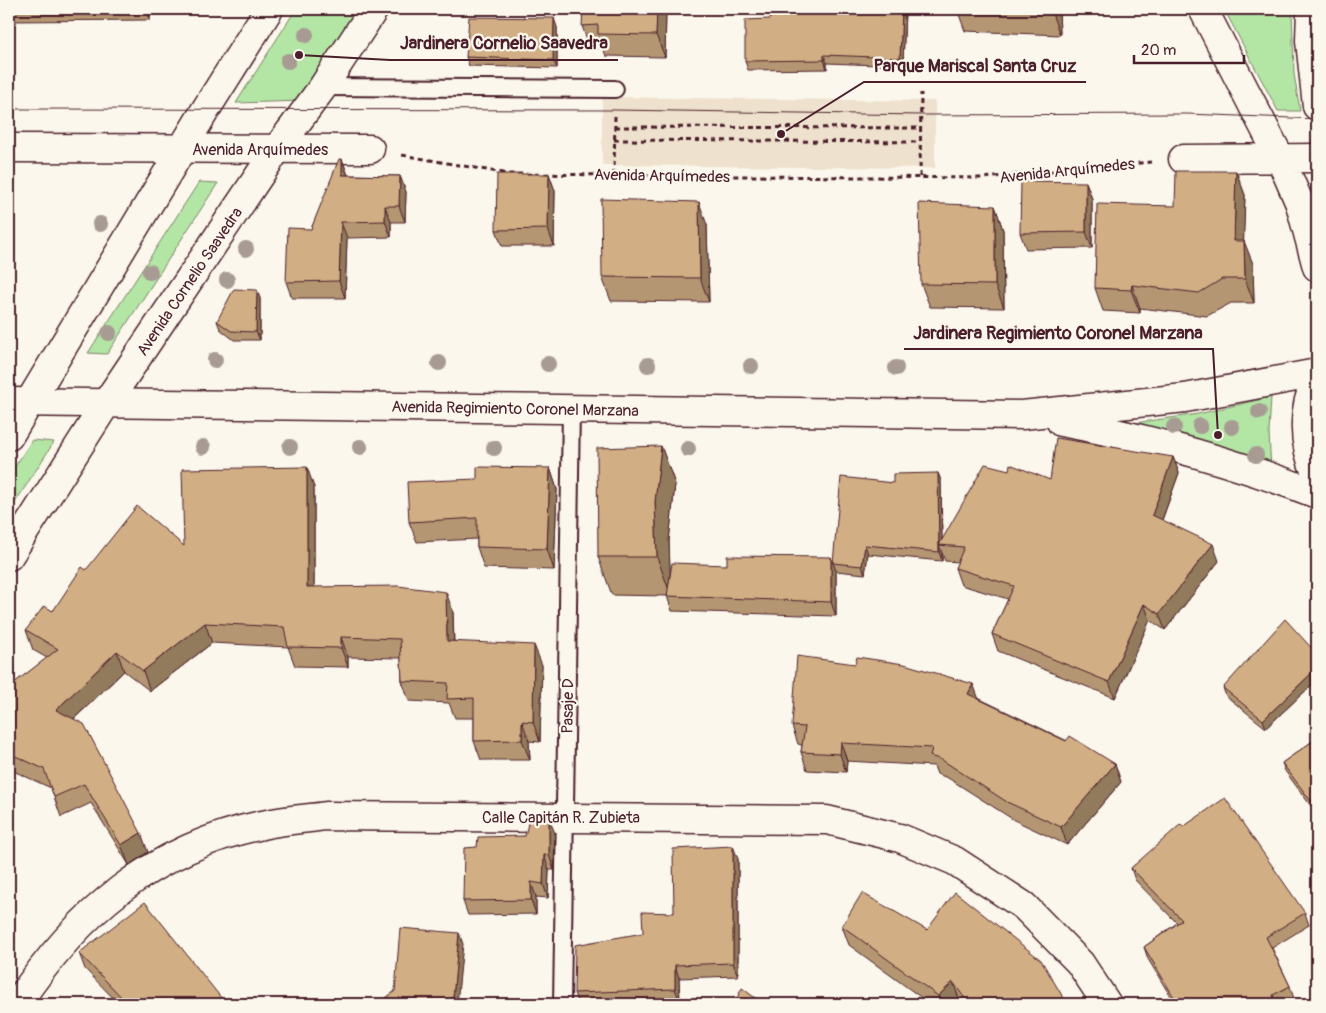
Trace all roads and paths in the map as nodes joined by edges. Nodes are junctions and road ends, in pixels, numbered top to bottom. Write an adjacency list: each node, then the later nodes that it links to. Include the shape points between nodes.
1 (269, 9): 15 (street)
2 (374, 9): 5 (street, Avenida Cornelio Saavedra)
3 (1203, 9): 20 (street)
4 (1311, 9): 8 (street, via 1310,41)
5 (323, 87): 6 (lane); 16 (street, Avenida Cornelio Saavedra)
6 (615, 89)
7 (921, 93): 11 (path)
8 (1317, 104)
9 (615, 110): 10 (path)
10 (615, 127): 11 (path); 12 (path)
11 (920, 128): 13 (path)
12 (614, 140): 13 (path); 21 (path)
13 (920, 142): 22 (path)
14 (9, 148): 15 (street, Avenida Arquímedes)
15 (183, 149): 16 (street, Avenida Arquímedes); 25 (street)
16 (277, 149): 17 (street, Avenida Arquímedes); 26 (street, Avenida Cornelio Saavedra)
17 (370, 149): 21 (path, Avenida Arquímedes, via 509,174)
18 (1317, 158): 20 (street)
19 (1183, 159): 20 (street); 22 (path, Avenida Arquímedes, via 983,178)
20 (1282, 160): 23 (street, via 1300,204)
21 (614, 174): 22 (path, Avenida Arquímedes)
22 (920, 177)
23 (1317, 267)
24 (1317, 375): 28 (street, Avenida Regimiento Coronel Marzana, via 1104,409); 30 (street, via 1305,426 1306,443)
25 (20, 402): 26 (street, Avenida Regimiento Coronel Marzana); 29 (street)
26 (105, 405): 27 (street, Avenida Regimiento Coronel Marzana); 32 (street, Avenida Cornelio Saavedra)
27 (571, 408): 28 (street, Avenida Regimiento Coronel Marzana); 33 (lane, Pasaje D)
28 (1022, 415): 31 (street, Avenida Regimiento Coronel Marzana, via 1105,430 1187,450)
29 (9, 436)
30 (1317, 475)
31 (1317, 494)
32 (9, 556)
33 (566, 817): 34 (street, Calle Capitán R. Zubieta, via 326,816 262,825 198,845 143,873 101,904 70,934); 35 (lane, Pasaje D); 36 (street, Calle Capitán R. Zubieta, via 827,820 900,838 955,861 1024,906 1080,963)
34 (17, 1004)
35 (562, 1004)
36 (1107, 1004)

